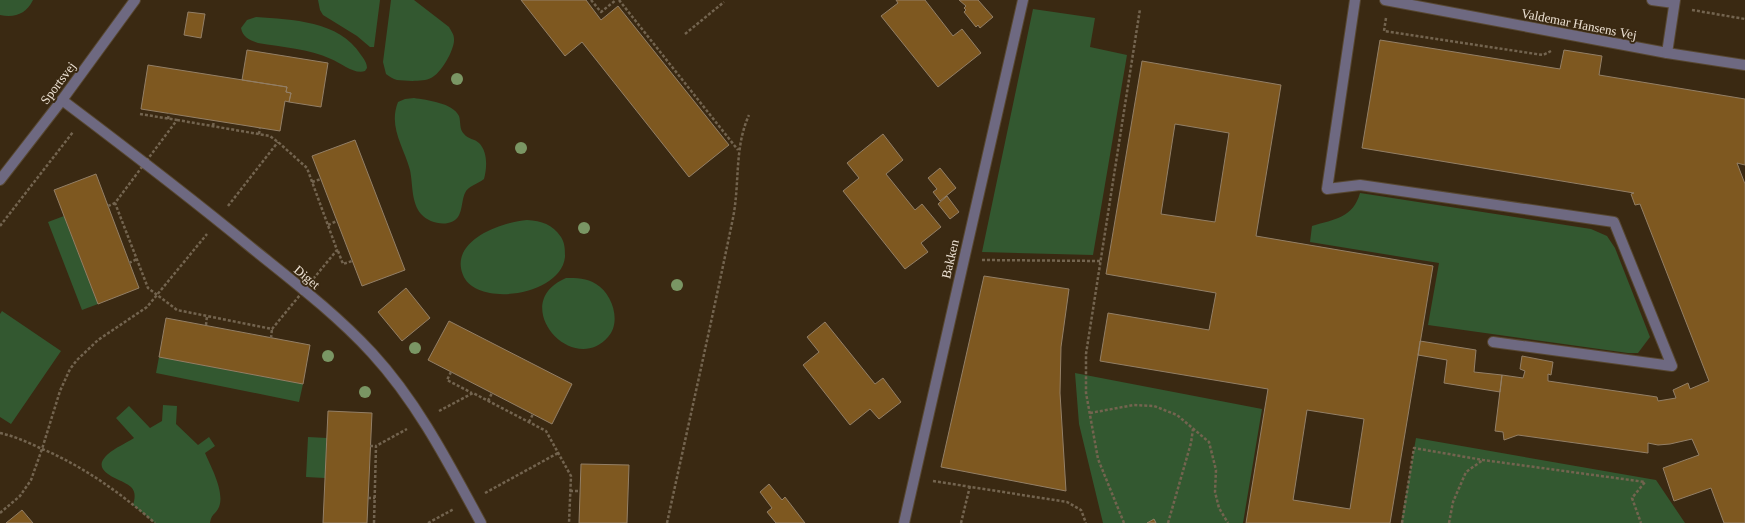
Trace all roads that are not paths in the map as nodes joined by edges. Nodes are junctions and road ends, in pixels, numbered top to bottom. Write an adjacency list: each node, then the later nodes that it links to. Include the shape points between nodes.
1 (135, 0): 9 (street, Sportsvej)
2 (1023, 0): 13 (street, Bakken)
3 (1354, 0): 11 (street, via 1327,189 1360,185 1614,222 1672,366)
4 (1385, 0): 7 (street, Valdemar Hansens Vej)
5 (1652, 0): 6 (street)
6 (1674, 4): 7 (street)
7 (1667, 54): 8 (street, Valdemar Hansens Vej)
8 (1745, 65)
9 (62, 100): 10 (street, Sportsvej); 12 (street, Diget, via 218,220 348,329 372,354 423,420)
10 (0, 180)
11 (1493, 342)
12 (481, 523)
13 (904, 523)

